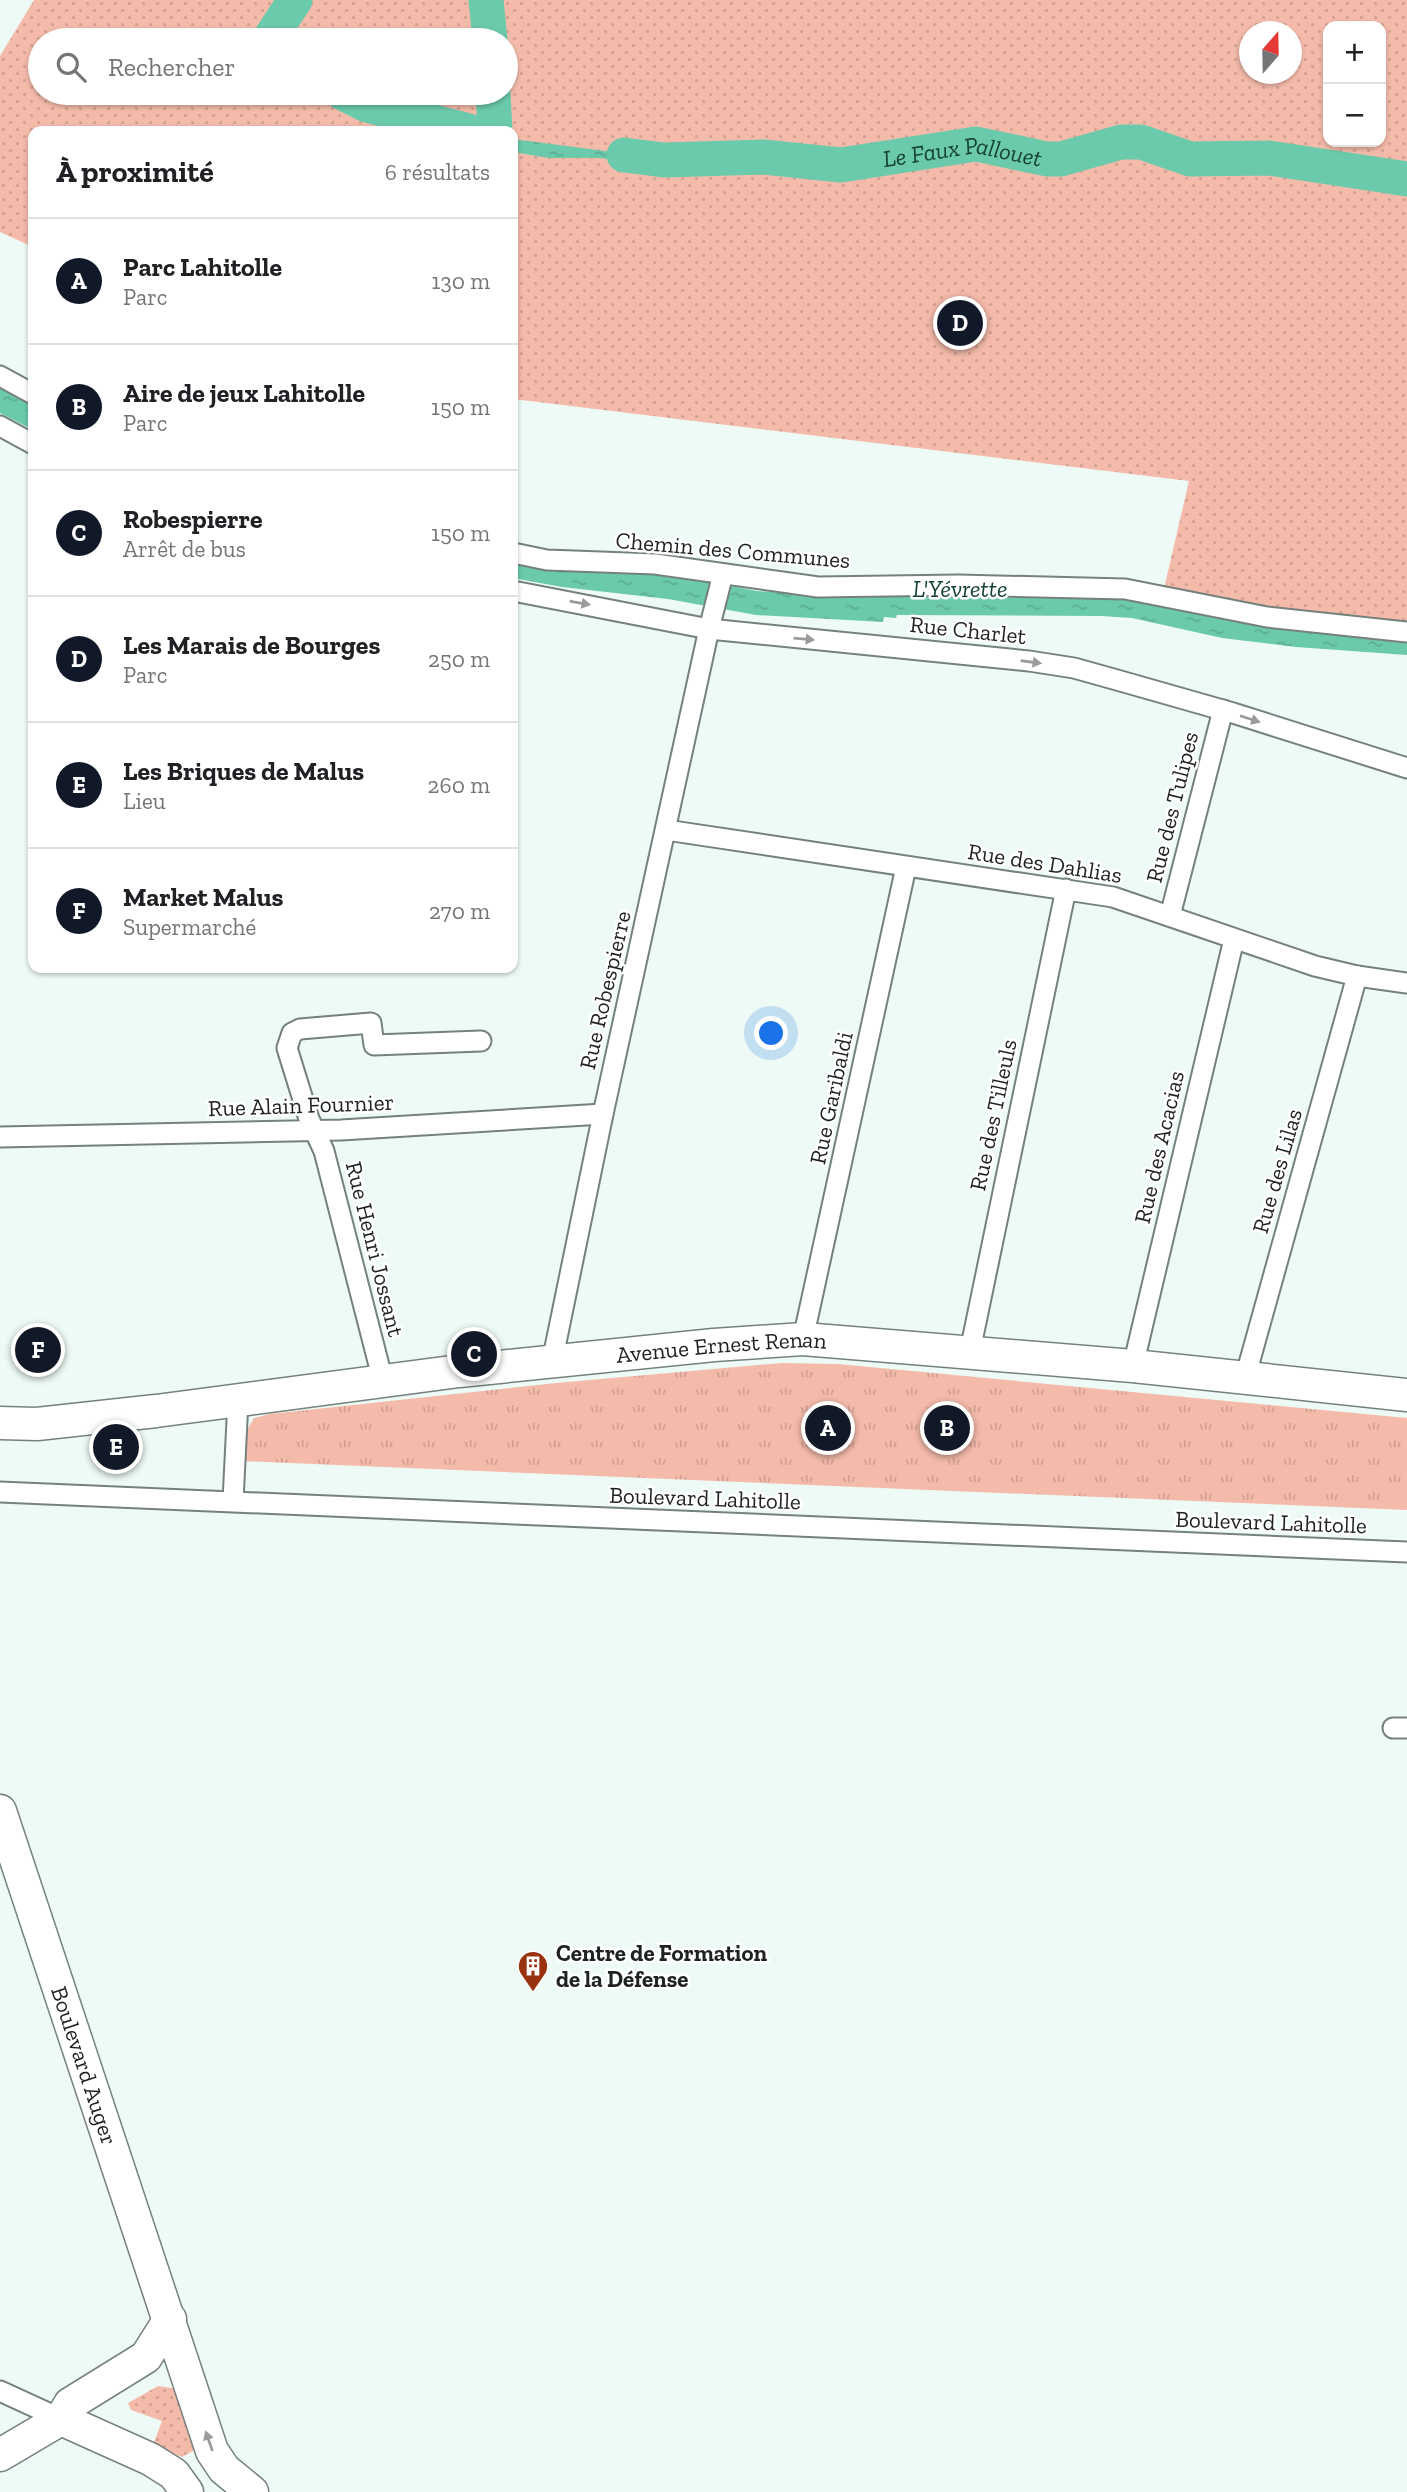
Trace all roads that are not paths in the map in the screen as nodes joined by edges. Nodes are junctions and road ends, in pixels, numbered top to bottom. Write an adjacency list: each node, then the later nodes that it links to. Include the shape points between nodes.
1 (0, 376): 2 (street)
2 (28, 391)
3 (0, 426): 4 (street)
4 (28, 441)
5 (518, 554): 6 (street, Chemin des Communes, via 655,564)
6 (722, 578): 8 (street, Rue Robespierre); 9 (street, Chemin des Communes, via 818,587 1125,589 1267,617)
7 (518, 592): 8 (street, Rue Charlet, one-way to 8)
8 (711, 621): 10 (street, Rue Charlet, one-way to 10, via 1063,666); 12 (street, Rue Robespierre)
9 (1407, 632)
10 (1223, 710): 11 (street, Rue Charlet, one-way to 11); 15 (street, Rue des Tulipes)
11 (1407, 768)
12 (666, 830): 13 (street, Rue des Dahlias); 20 (street, Rue Robespierre)
13 (906, 867): 14 (street, Rue des Dahlias); 23 (street, Rue Garibaldi)
14 (1066, 889): 15 (street, Rue des Dahlias, via 1113,897); 24 (street, Rue des Tilleuls)
15 (1170, 916): 16 (street, Rue des Dahlias)
16 (1234, 939): 17 (street, Rue des Dahlias); 26 (street, Rue des Acacias)
17 (1357, 976): 18 (street, Rue des Dahlias); 27 (street, Rue des Lilas)
18 (1407, 983)
19 (481, 1041): 21 (street, Rue Henri Jossant, via 374,1045 371,1023 300,1028 292,1033 287,1048)
20 (603, 1114): 21 (street, Rue Alain Fournier); 25 (street, Rue Robespierre)
21 (316, 1130): 22 (street, Rue Alain Fournier); 28 (street, Rue Henri Jossant)
22 (0, 1137)
23 (803, 1339): 24 (main road, Avenue Ernest Renan); 25 (main road, Avenue Ernest Renan)
24 (970, 1351): 26 (main road, Avenue Ernest Renan)
25 (552, 1362): 28 (main road, Avenue Ernest Renan)
26 (1133, 1366): 27 (main road, Avenue Ernest Renan)
27 (1245, 1378): 29 (main road, Avenue Ernest Renan)
28 (383, 1381): 30 (main road, Avenue Ernest Renan)
29 (1407, 1395)
30 (238, 1400): 32 (main road, Avenue Ernest Renan); 35 (street)
31 (0, 1423): 32 (main road, Avenue Ernest Renan)
32 (37, 1424): 33 (main road, Avenue Ernest Renan)
33 (0, 1434)
34 (0, 1492): 35 (street, Boulevard Lahitolle)
35 (233, 1500): 36 (street, Boulevard Lahitolle)
36 (1407, 1552)
37 (0, 1811): 38 (main road, Boulevard Auger)
38 (170, 2319): 39 (main road, via 146,2357); 40 (main road, Boulevard Auger)
39 (118, 2374): 40 (main road, via 146,2366 177,2371); 42 (main road, via 69,2404); 43 (main road, via 95,2402 92,2420)
40 (193, 2390): 46 (main road, Boulevard Auger, one-way to 40, via 223,2469 212,2451)
41 (0, 2391): 42 (street)
42 (61, 2419): 43 (main road); 44 (main road)
43 (103, 2437): 45 (main road, via 174,2474)
44 (0, 2455)
45 (187, 2492)
46 (252, 2492)

